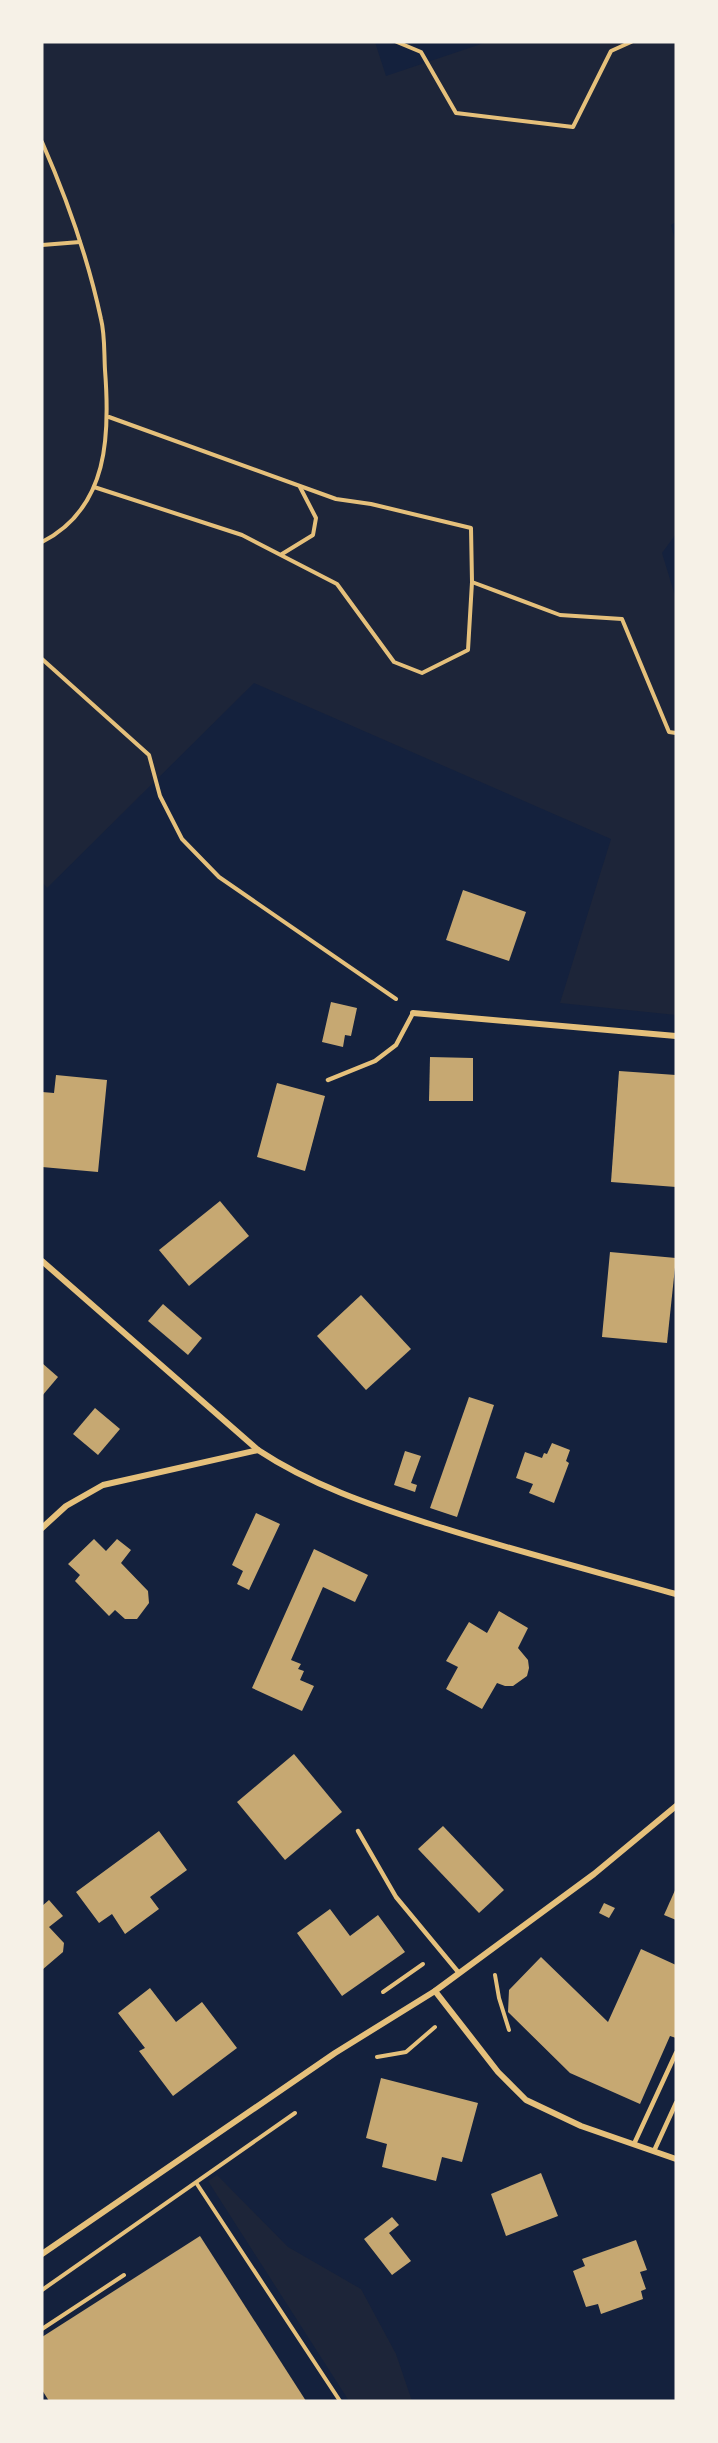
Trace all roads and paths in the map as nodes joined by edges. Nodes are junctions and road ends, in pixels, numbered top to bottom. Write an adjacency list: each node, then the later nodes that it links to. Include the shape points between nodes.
1 (397, 42): 2 (path, via 421,52 456,113 573,127 611,51)
2 (631, 42)
3 (42, 142): 4 (path)
4 (80, 242): 5 (path); 6 (path, via 102,322)
5 (42, 245)
6 (109, 417): 7 (path); 8 (path, via 106,451)
7 (300, 486): 10 (path, via 316,518 313,535); 11 (path, via 336,499 471,528)
8 (94, 487): 9 (path, via 77,514); 10 (path, via 242,535)
9 (42, 542)
10 (281, 555): 11 (path, via 337,584 394,662 422,674 468,650)
11 (472, 582): 13 (path, via 560,615 622,620 669,732)
12 (42, 659): 14 (path, via 149,755 160,796 182,839 219,878 385,989)
13 (676, 733)
14 (412, 1013): 15 (street); 16 (lane, via 396,1045 375,1061)
15 (676, 1036)
16 (328, 1080)
17 (42, 1261): 18 (street)
18 (258, 1450): 19 (street, via 102,1485 66,1506); 20 (street, via 287,1469 333,1490 400,1514)
19 (42, 1528)
20 (676, 1594)
21 (676, 1806): 23 (street, via 594,1874)
22 (358, 1831): 23 (lane, via 396,1897)
23 (459, 1973): 25 (street)
24 (495, 1976): 27 (path)
25 (435, 1991): 26 (street); 36 (street, via 335,2054)
26 (452, 2013): 29 (path, via 406,2052); 32 (street, via 498,2073 526,2100 581,2126)
27 (508, 2030)
28 (676, 2053): 32 (lane)
29 (369, 2062)
30 (676, 2103): 33 (lane)
31 (301, 2109): 35 (path)
32 (634, 2144): 33 (street)
33 (654, 2151): 34 (street)
34 (676, 2159)
35 (196, 2184): 38 (path); 40 (path)
36 (42, 2254)
37 (124, 2275): 39 (path)
38 (42, 2290)
39 (42, 2330)
40 (340, 2401)

